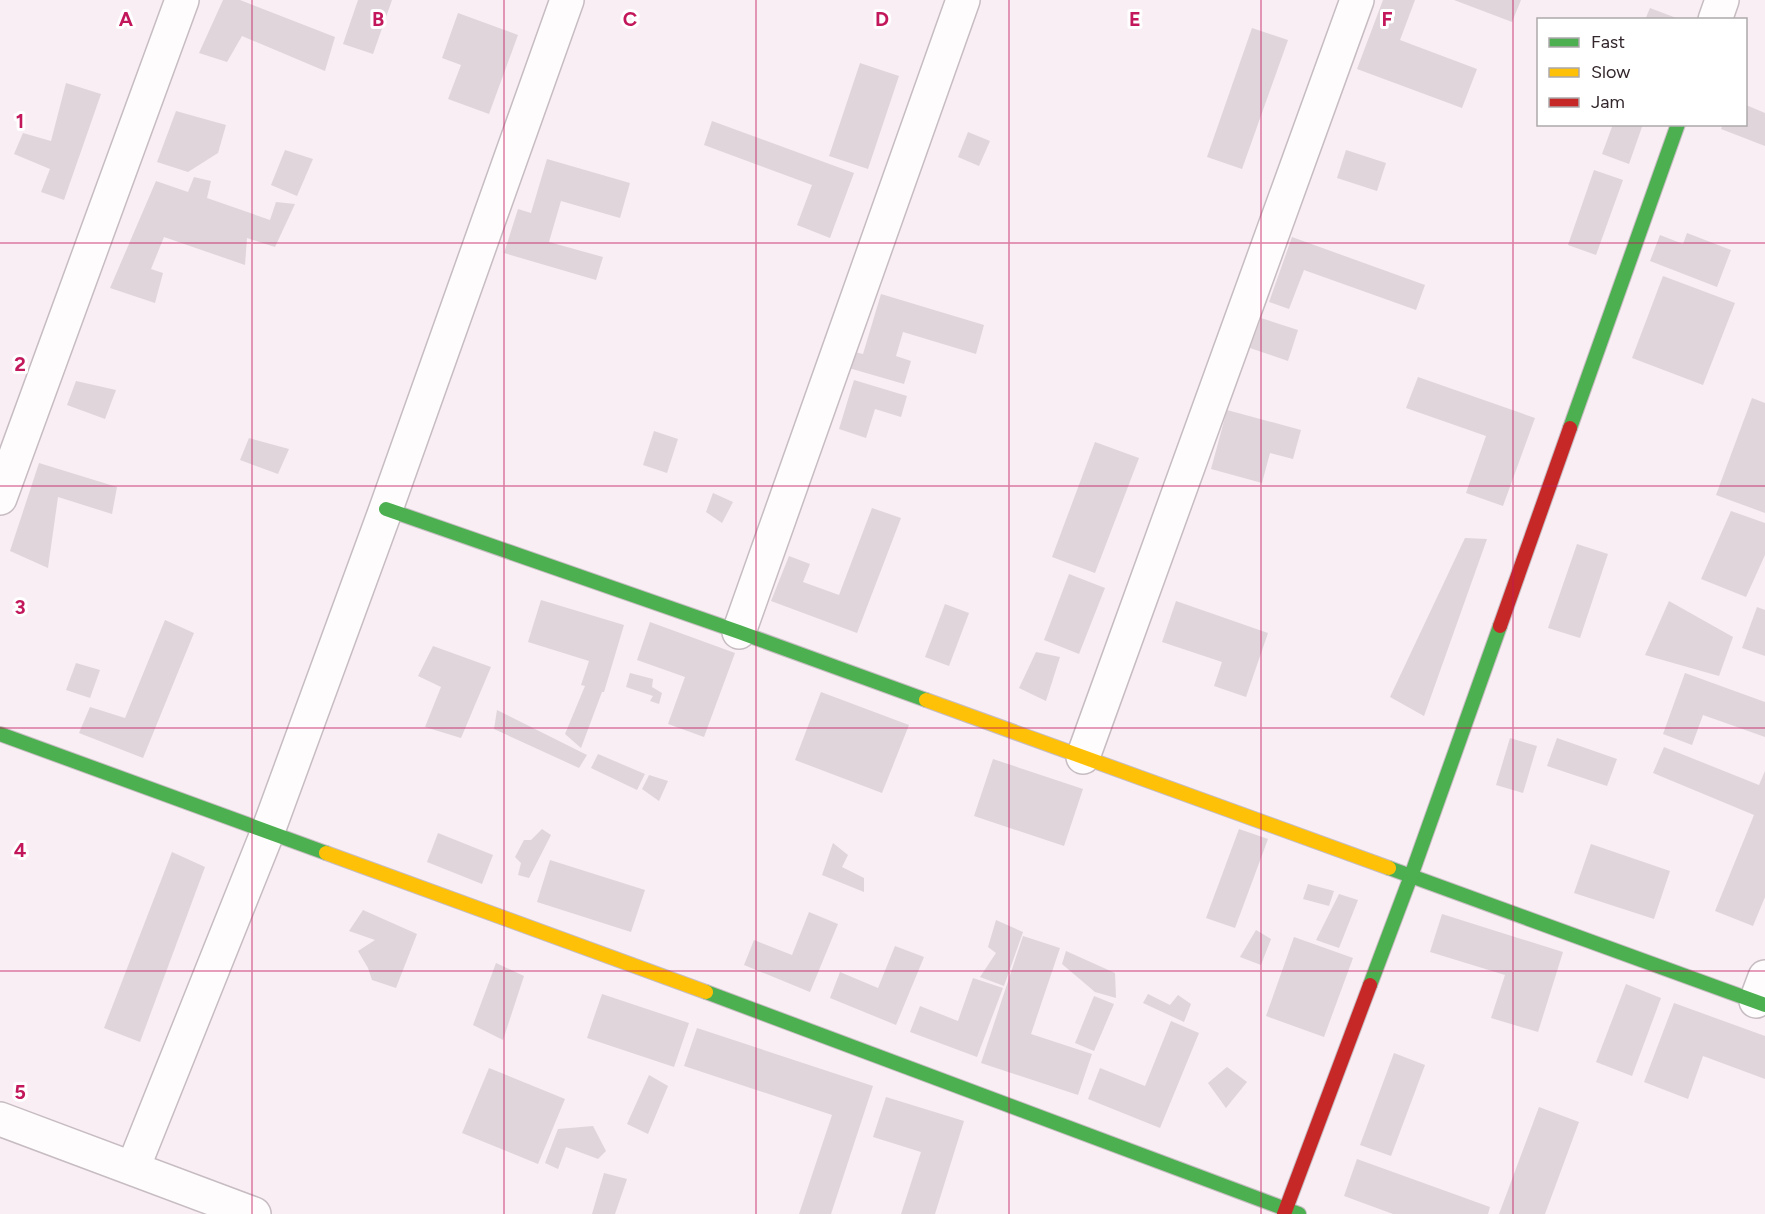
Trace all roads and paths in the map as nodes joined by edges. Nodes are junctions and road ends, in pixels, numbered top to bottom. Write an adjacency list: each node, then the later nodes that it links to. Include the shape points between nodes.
1 (182, 0): 8 (street)
2 (567, 0): 9 (street)
3 (963, 0): 10 (street)
4 (1356, 0): 12 (street)
5 (1722, 0): 6 (street)
6 (1716, 18)
7 (1677, 126): 14 (street)
8 (0, 498)
9 (386, 509): 10 (street); 13 (street)
10 (739, 632): 12 (street)
11 (0, 734): 13 (street)
12 (1083, 757): 14 (street)
13 (268, 831): 17 (street); 18 (street)
14 (1411, 876): 15 (street); 18 (street)
15 (1762, 994)
16 (0, 1119): 17 (street)
17 (133, 1168): 19 (street)
18 (1289, 1212)
19 (254, 1214)

